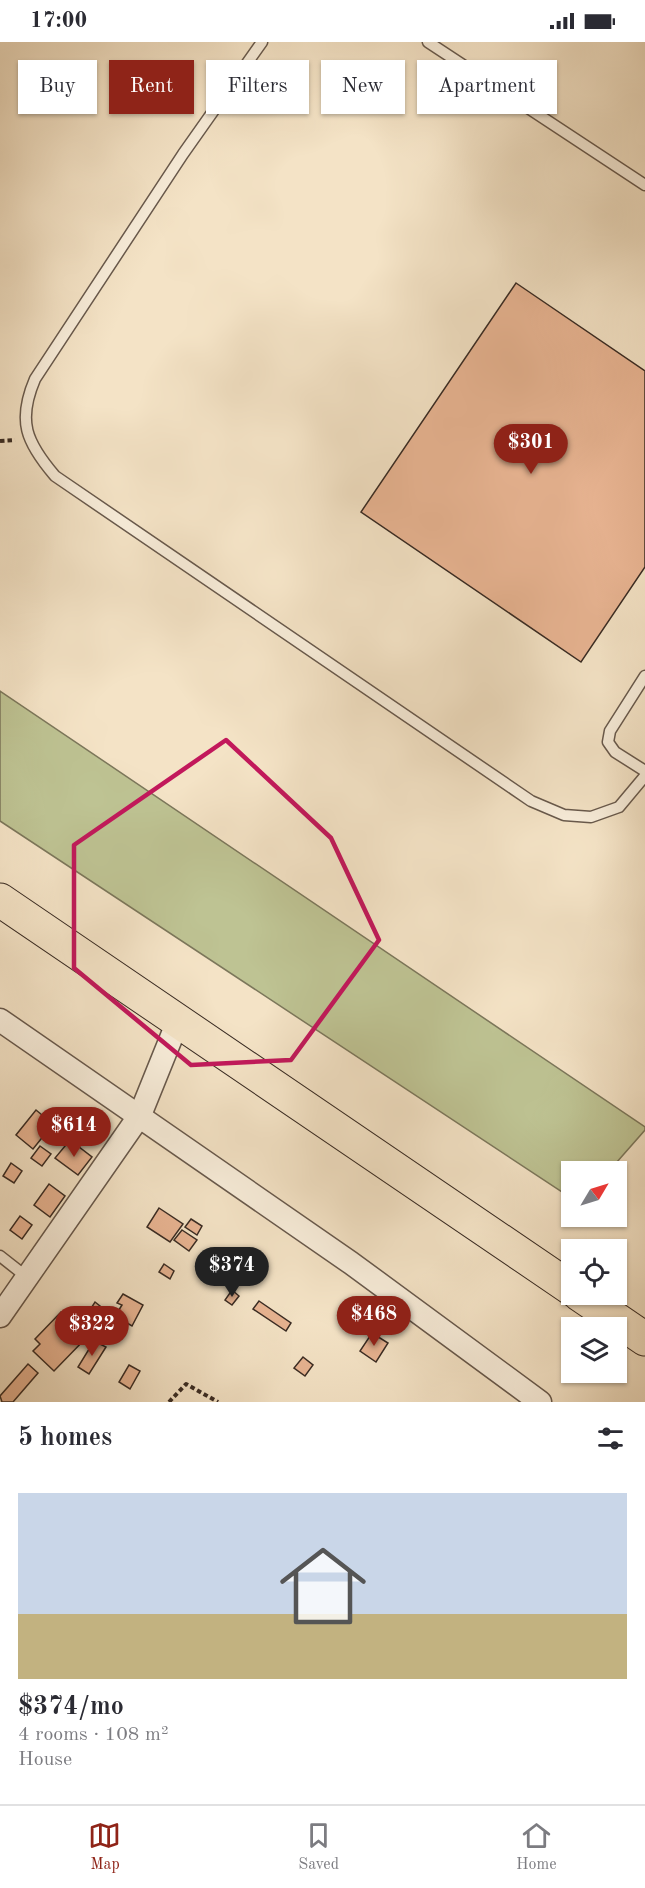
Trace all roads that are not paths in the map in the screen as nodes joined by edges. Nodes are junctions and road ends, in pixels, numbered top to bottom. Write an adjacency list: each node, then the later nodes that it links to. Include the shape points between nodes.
1 (262, 42): 6 (lane, via 35,379 26,399 25,426 36,454 55,476 531,801 564,815 591,817 619,807)
2 (428, 42): 3 (lane)
3 (645, 185)
4 (645, 676): 5 (lane, via 610,731 608,742 615,752)
5 (645, 771)
6 (645, 776)
7 (0, 900): 9 (highway)
8 (0, 1020): 10 (street)
9 (178, 1021): 10 (street); 13 (highway)
10 (140, 1115): 12 (street); 17 (street)
11 (0, 1256): 12 (lane)
12 (28, 1278): 15 (street)
13 (561, 1282)
14 (595, 1305): 16 (highway)
15 (0, 1316)
16 (645, 1339)
17 (540, 1402)

